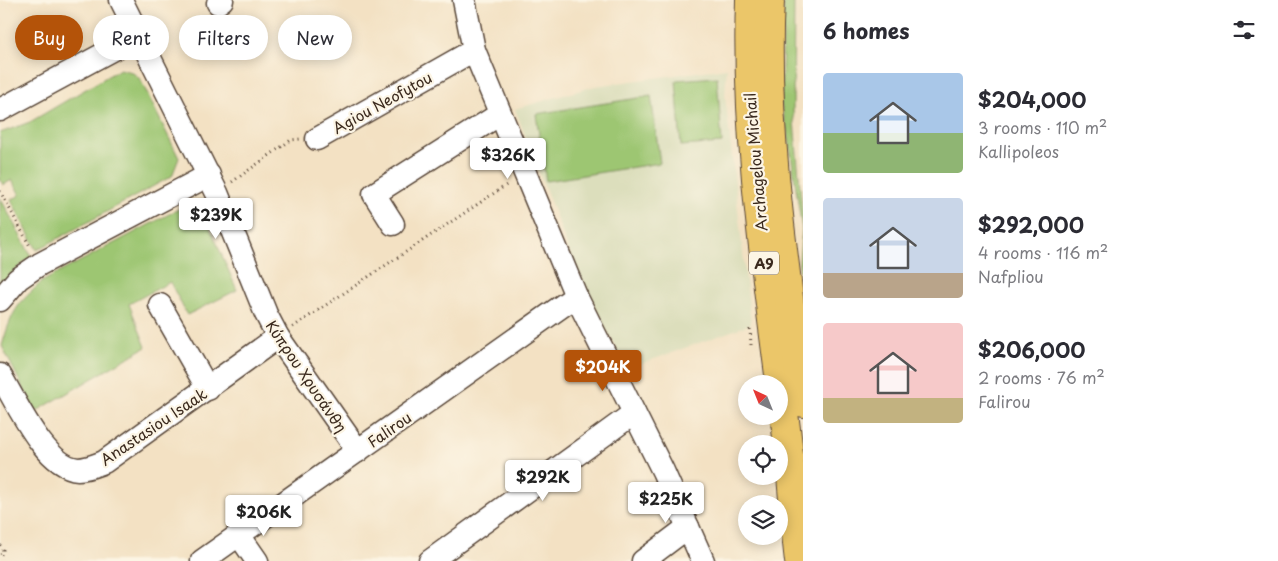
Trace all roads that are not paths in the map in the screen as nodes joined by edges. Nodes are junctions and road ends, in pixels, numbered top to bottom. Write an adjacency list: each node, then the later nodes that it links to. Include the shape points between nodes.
1 (122, 0): 5 (street, Κύπρου Χρυσάνθη)
2 (464, 0): 6 (street)
3 (750, 0): 23 (main road, Archagelou Michail / A9, via 748,84 755,177)
4 (770, 0): 20 (main road, Archagelou Michail / A9, via 770,89 779,201)
5 (129, 15)
6 (474, 50): 10 (street); 11 (street, Agiou Neofytou)
7 (93, 60): 9 (street)
8 (151, 60): 12 (street, Κύπρου Χρυσάνθη)
9 (0, 110)
10 (500, 114): 13 (street, via 374,194); 14 (street)
11 (317, 139)
12 (213, 184): 15 (street, via 40,264 18,279); 17 (street, Κύπρου Χρυσάνθη)
13 (393, 224)
14 (576, 296): 21 (street); 22 (street, Falirou)
15 (0, 300)
16 (160, 305): 19 (street)
17 (278, 338): 19 (street, Anastasiou Isaak); 22 (street, Κύπρου Χρυσάνθη)
18 (0, 375): 19 (street, Anastasiou Isaak, via 46,449 61,462 79,469 104,462)
19 (208, 389)
20 (803, 403)
21 (634, 413): 24 (street); 28 (street)
22 (358, 450): 25 (street, Falirou)
23 (799, 523): 31 (main road, Archagelou Michail / A9)
24 (688, 527): 29 (street); 30 (street)
25 (239, 535): 26 (street, Falirou); 27 (street)
26 (202, 561)
27 (257, 561)
28 (430, 561)
29 (643, 561)
30 (703, 561)
31 (799, 561)

